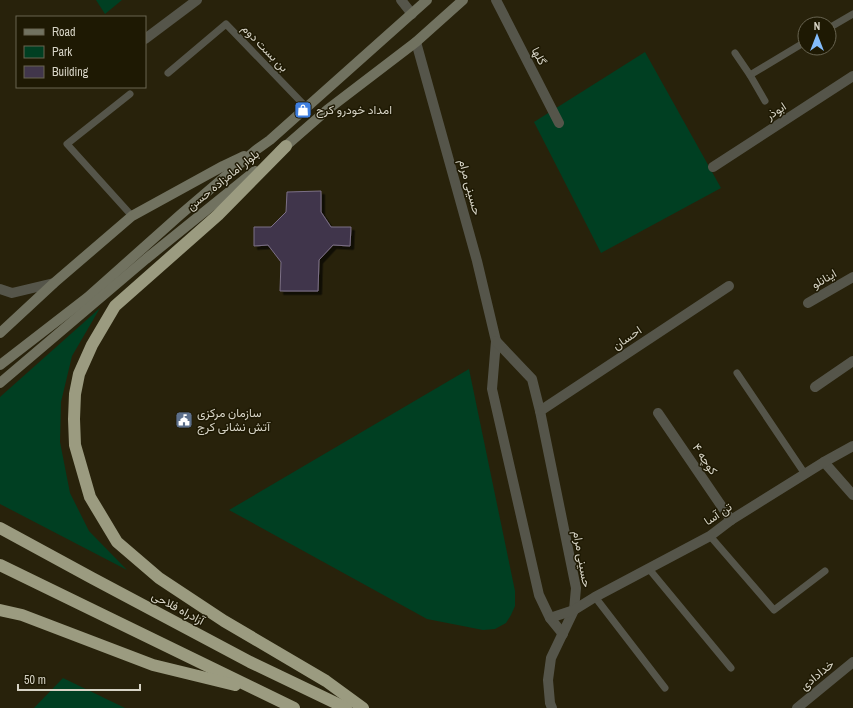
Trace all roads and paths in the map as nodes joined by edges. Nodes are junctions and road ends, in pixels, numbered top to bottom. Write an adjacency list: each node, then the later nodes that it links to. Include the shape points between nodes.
1 (197, 0): 9 (street)
2 (401, 0): 6 (street)
3 (427, 0): 6 (main road, بلوار امامزاده حسن)
4 (463, 0): 10 (main road, بلوار امامزاده حسن)
5 (496, 0): 19 (street, گلها)
6 (412, 14): 18 (main road, بلوار امامزاده حسن)
7 (853, 14): 8 (lane)
8 (837, 23)
9 (146, 38)
10 (416, 42): 20 (main road, بلوار امامزاده حسن); 30 (street, حسینی مرام, via 475,253)
11 (797, 47): 14 (lane)
12 (735, 54): 14 (lane)
13 (168, 73): 18 (lane, بن بست دوم, via 226,24)
14 (750, 75): 17 (lane)
15 (853, 76): 22 (street, ابوذر)
16 (130, 94): 23 (lane, via 67,144)
17 (765, 101)
18 (306, 107): 21 (main road, بلوار امامزاده حسن)
19 (559, 123)
20 (286, 146): 34 (main road, بلوار امامزاده حسن, via 146,259); 59 (highway, via 218,215 115,306 92,345 79,374 75,394 75,445 90,497 117,542 159,578 224,621 326,681)
21 (256, 150): 23 (main road); 32 (main road, بلوار امامزاده حسن, via 88,298)
22 (713, 167)
23 (132, 216): 25 (main road)
24 (853, 277): 28 (street, اینانلو)
25 (54, 283): 27 (street, via 12,293); 29 (main road)
26 (729, 286): 36 (street, احسان)
27 (0, 290)
28 (808, 303)
29 (0, 333)
30 (496, 341): 36 (street, حسینی مرام, via 532,379); 51 (street, حسینی مرام, via 492,389 540,595)
31 (853, 361): 35 (street)
32 (0, 366)
33 (737, 373): 40 (lane)
34 (0, 383)
35 (815, 386)
36 (540, 411): 50 (street, حسینی مرام, via 576,588)
37 (658, 413): 42 (street, کوچه ۴)
38 (853, 446): 39 (street, تن آسا)
39 (824, 462): 40 (street, تن آسا); 41 (street)
40 (806, 474): 42 (street, تن آسا)
41 (853, 495)
42 (731, 520): 44 (street, تن آسا)
43 (0, 528): 58 (highway, آزادراه فلاحی, via 250,662)
44 (710, 536): 46 (street, تن آسا); 47 (lane, via 774,610)
45 (0, 565): 56 (highway)
46 (649, 569): 48 (street, تن آسا); 54 (lane)
47 (825, 570)
48 (595, 597): 50 (street, تن آسا); 55 (lane)
49 (0, 610): 56 (highway, via 22,615 153,665)
50 (574, 610): 51 (street, تن آسا); 52 (street, حسینی مرام)
51 (550, 618): 52 (street, حسینی مرام)
52 (563, 634): 60 (street, via 551,658 548,680)
53 (853, 662): 61 (street, خدادادی)
54 (731, 668)
55 (665, 688)
56 (258, 690): 57 (highway)
57 (294, 708)
58 (346, 708)
59 (363, 708)
60 (552, 708)
61 (797, 708)

